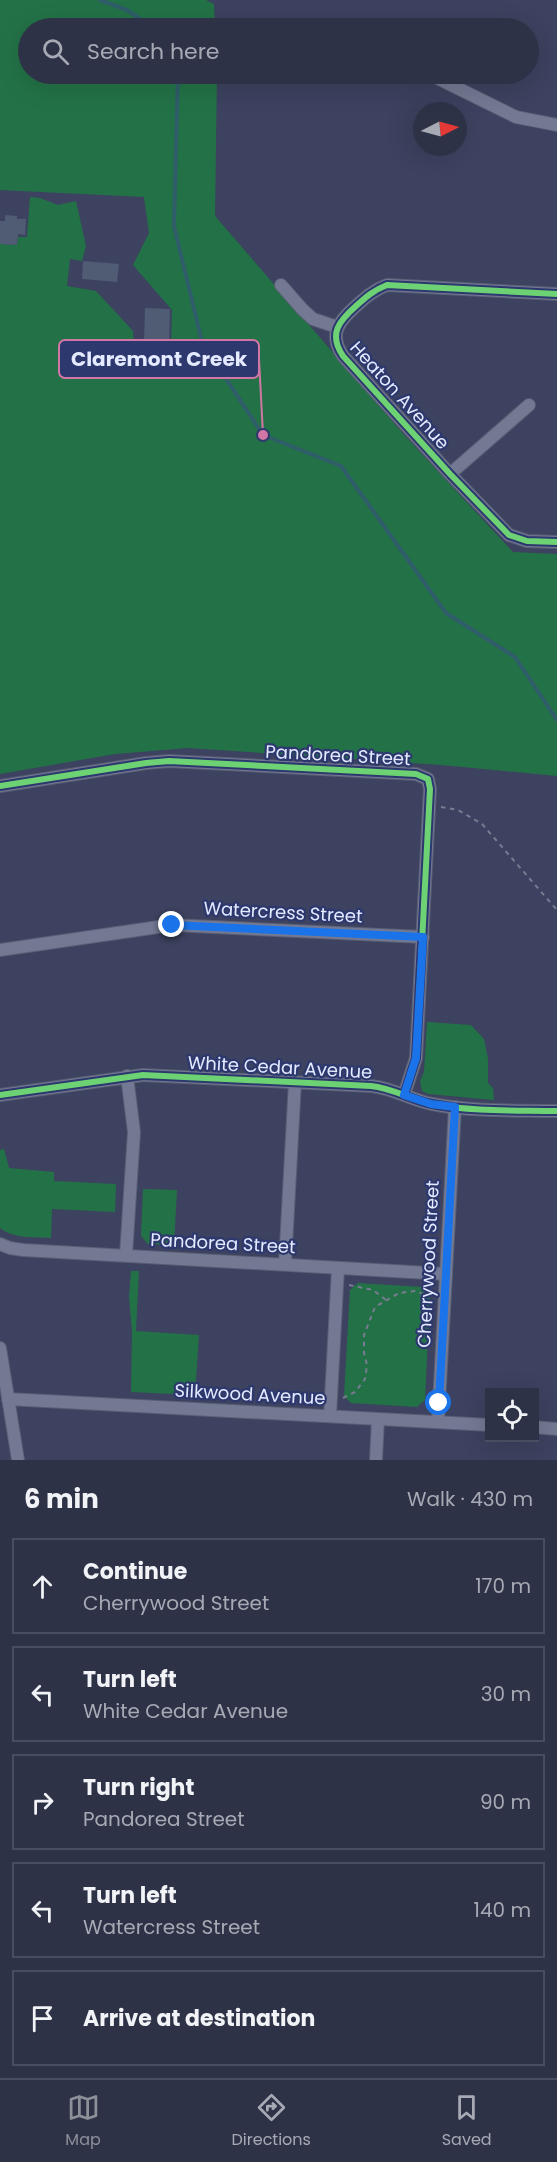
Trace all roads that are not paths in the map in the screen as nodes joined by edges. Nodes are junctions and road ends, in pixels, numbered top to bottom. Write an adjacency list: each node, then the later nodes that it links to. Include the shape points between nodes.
1 (449, 84): 2 (street, via 516,117)
2 (557, 125)
3 (280, 285): 5 (street, Heaton Avenue, via 313,319)
4 (557, 294): 5 (street, Heaton Avenue, via 387,285 374,290 341,319)
5 (338, 327): 7 (street, Heaton Avenue, via 337,348 343,356)
6 (529, 405): 7 (street)
7 (450, 474): 8 (street, Heaton Avenue, via 509,535 527,541)
8 (557, 542)
9 (0, 786): 10 (street, Pandorea Street, via 147,763 420,775 429,783)
10 (423, 937): 11 (street, Watercress Street, via 172,925); 15 (street, Pandorea Street, via 416,1058)
11 (0, 950)
12 (127, 1076): 13 (street, White Cedar Avenue); 14 (street, White Cedar Avenue); 19 (street, via 134,1132)
13 (295, 1082): 15 (street, White Cedar Avenue, via 374,1086); 20 (street)
14 (0, 1095)
15 (404, 1095): 16 (street, White Cedar Avenue)
16 (455, 1107): 17 (street, White Cedar Avenue); 22 (street, Cherrywood Street)
17 (557, 1112)
18 (0, 1244): 19 (street, Pandorea Street, via 23,1250)
19 (126, 1256): 20 (street, Pandorea Street)
20 (285, 1264): 21 (street, Pandorea Street)
21 (338, 1268): 22 (street, Pandorea Street); 25 (street)
22 (446, 1274): 27 (street, Cherrywood Street)
23 (0, 1348): 24 (street)
24 (8, 1399): 25 (street, Silkwood Avenue); 31 (street)
25 (330, 1416): 26 (street, Silkwood Avenue)
26 (378, 1419): 27 (street, Silkwood Avenue); 32 (street)
27 (438, 1422): 28 (street, Silkwood Avenue)
28 (485, 1425)
29 (539, 1427): 30 (street)
30 (557, 1429)
31 (18, 1460)
32 (376, 1460)

